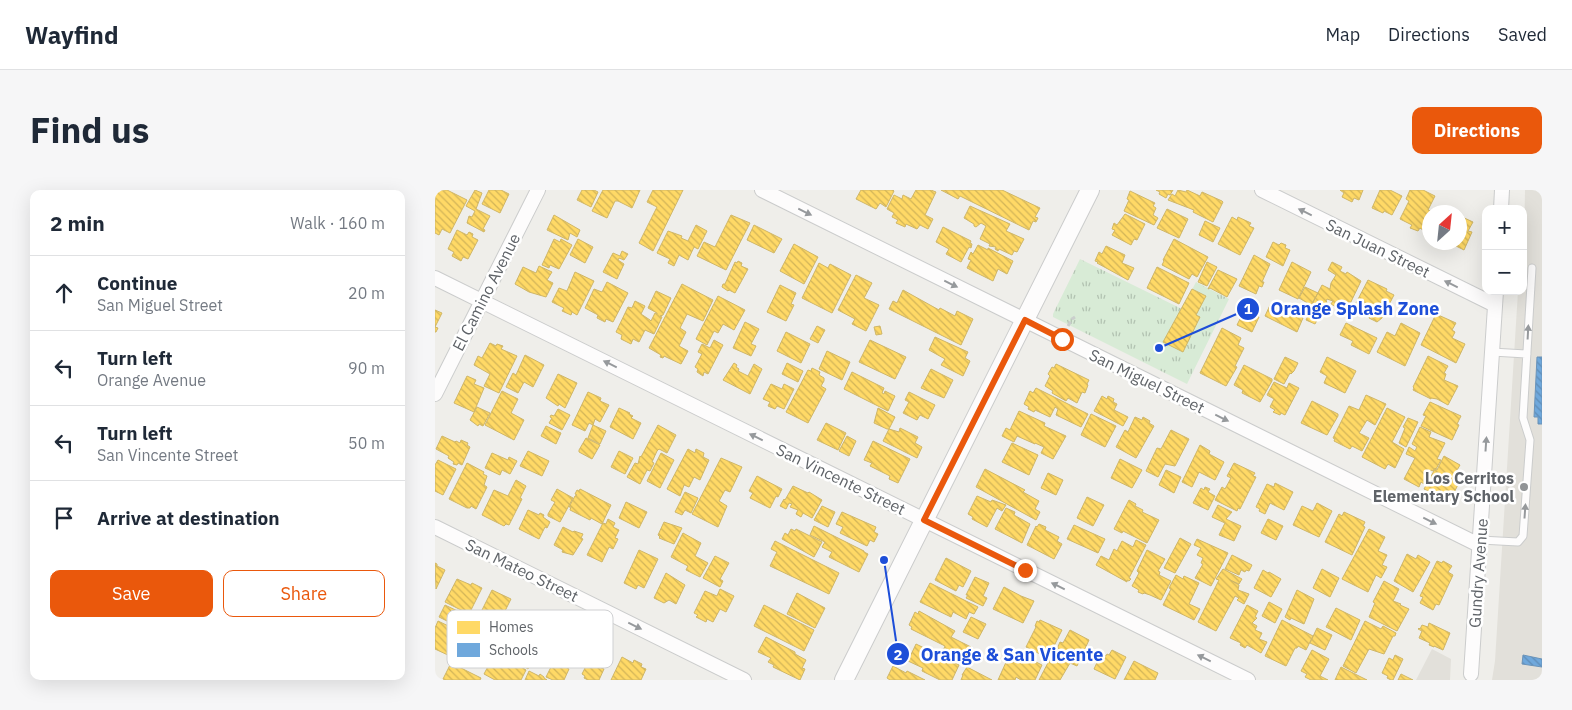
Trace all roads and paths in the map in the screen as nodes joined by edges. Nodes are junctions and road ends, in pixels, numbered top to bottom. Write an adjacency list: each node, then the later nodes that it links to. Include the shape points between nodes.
1 (537, 190): 10 (street, El Camino Avenue)
2 (761, 190): 11 (street, San Miguel Street, one-way to 11)
3 (1090, 190): 11 (street)
4 (1262, 190): 9 (street, San Juan Street, one-way to 4)
5 (1502, 190): 6 (street)
6 (1501, 205)
7 (1532, 268): 13 (lane, one-way to 7)
8 (435, 278): 10 (street, San Vincente Street)
9 (1495, 298): 12 (street, Gundry Avenue)
10 (482, 301): 14 (street, El Camino Avenue); 15 (street, San Vincente Street, one-way to 10)
11 (1025, 320): 15 (street); 17 (street, San Miguel Street, one-way to 17)
12 (1492, 352): 13 (lane); 17 (street, Gundry Avenue, one-way to 12)
13 (1527, 354): 17 (lane, one-way to 13, via 1518,542 1523,536 1530,440 1523,418)
14 (435, 394)
15 (924, 520): 22 (street); 23 (street, San Vincente Street, one-way to 15)
16 (435, 527): 18 (street, San Mateo Street, one-way to 18)
17 (1480, 543): 20 (street, Gundry Avenue)
18 (603, 610)
19 (613, 615): 21 (street, San Mateo Street, one-way to 21)
20 (1471, 674)
21 (745, 680)
22 (844, 680)
23 (1248, 680)

